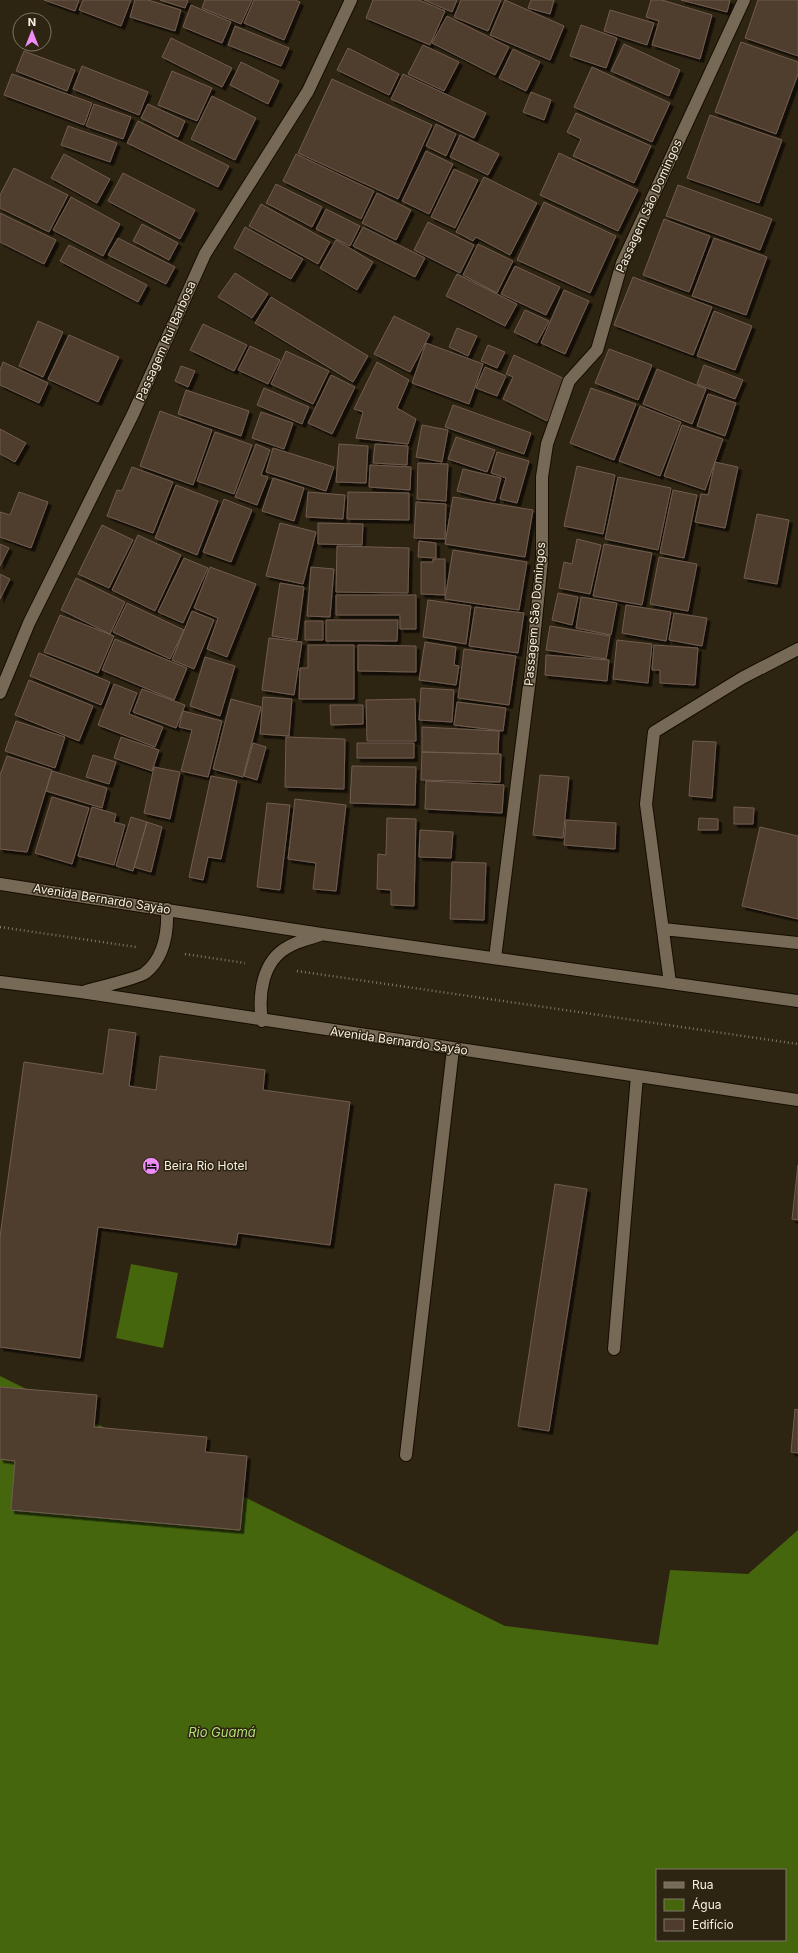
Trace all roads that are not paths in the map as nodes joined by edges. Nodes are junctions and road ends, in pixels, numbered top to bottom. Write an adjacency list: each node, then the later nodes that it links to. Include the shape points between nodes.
1 (351, 0): 4 (main road, Passagem Rui Barbosa, via 308,91 205,254 133,414 29,623)
2 (744, 0): 10 (main road, Passagem São Domingos, via 622,263 597,350 569,381 547,444 542,477 542,560 531,670)
3 (798, 649): 7 (main road, via 742,678 654,732 646,804)
4 (0, 693)
5 (0, 884): 6 (main road, Avenida Bernardo Sayão)
6 (167, 909): 8 (main road, Avenida Bernardo Sayão); 13 (main road, via 166,937 161,950 144,974)
7 (663, 929): 9 (main road); 12 (main road)
8 (321, 934): 10 (main road, Avenida Bernardo Sayão); 15 (main road, via 287,947 269,967 260,993)
9 (798, 943)
10 (495, 958): 12 (main road, Avenida Bernardo Sayão)
11 (0, 982): 13 (main road, Avenida Bernardo Sayão)
12 (670, 983): 14 (main road, Avenida Bernardo Sayão)
13 (81, 992): 15 (main road, Avenida Bernardo Sayão)
14 (798, 1001)
15 (262, 1021): 16 (main road, Avenida Bernardo Sayão)
16 (453, 1048): 17 (main road, Avenida Bernardo Sayão); 20 (main road)
17 (637, 1076): 18 (main road, Avenida Bernardo Sayão); 19 (main road)
18 (798, 1100)
19 (614, 1349)
20 (406, 1455)

